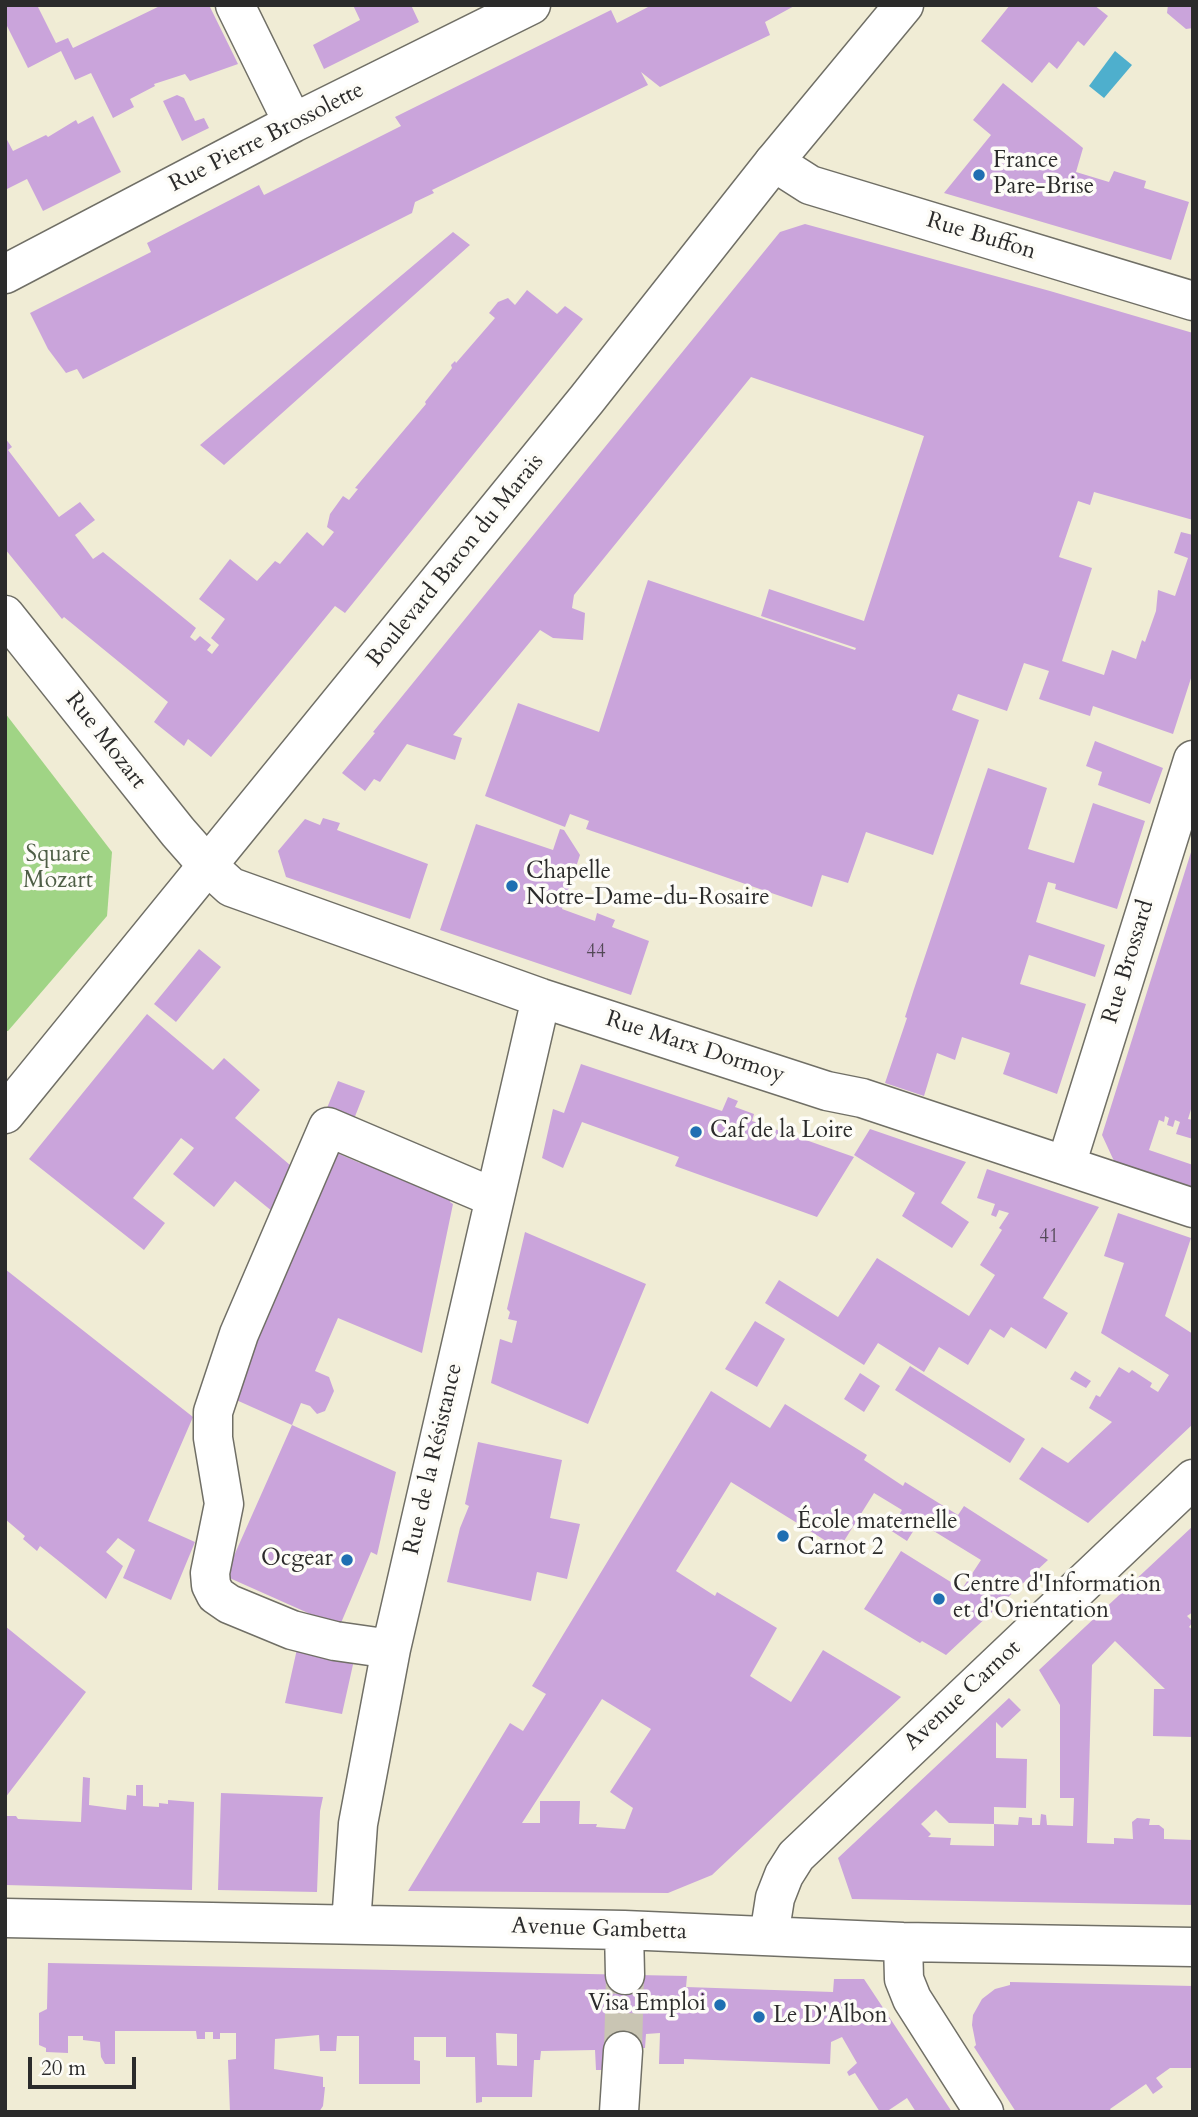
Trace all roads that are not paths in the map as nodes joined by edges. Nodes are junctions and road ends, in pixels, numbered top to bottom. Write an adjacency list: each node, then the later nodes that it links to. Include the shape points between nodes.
1 (235, 5): 4 (street)
2 (531, 5): 4 (street, Rue Pierre Brossolette)
3 (904, 5): 5 (street, Boulevard Baron du Marais)
4 (293, 123): 6 (street, Rue Pierre Brossolette)
5 (774, 162): 7 (street, Rue Buffon, via 810,186); 10 (street, Boulevard Baron du Marais, via 579,410)
6 (5, 274)
7 (1193, 301)
8 (5, 615): 10 (street, Rue Mozart)
9 (1193, 760): 13 (street, Rue Brossard)
10 (207, 865): 11 (street, Rue Marx Dormoy, via 231,887); 12 (street, Boulevard Baron du Marais)
11 (541, 998): 13 (street, Rue Marx Dormoy); 14 (street, Rue de la Résistance)
12 (5, 1114)
13 (1066, 1165): 15 (street, Rue Marx Dormoy)
14 (495, 1198): 17 (street, Rue de la Résistance); 17 (street, via 328,1127 239,1334 213,1412 224,1504 211,1573 216,1595 292,1630 335,1642)
15 (1193, 1208)
16 (1193, 1479): 21 (street, Avenue Carnot, via 796,1856 775,1898)
17 (391, 1649): 19 (street, Rue de la Résistance, via 358,1824)
18 (5, 1918): 19 (street, Avenue Gambetta)
19 (351, 1924): 20 (street, Avenue Gambetta)
20 (624, 1930): 21 (street, Avenue Gambetta); 24 (street)
21 (769, 1936): 22 (street, Avenue Gambetta)
22 (903, 1942): 23 (street, Avenue Gambetta); 27 (street, via 904,1979 912,1998)
23 (1193, 1947)
24 (625, 1975)
25 (623, 2051): 26 (street)
26 (619, 2112)
27 (984, 2112)

